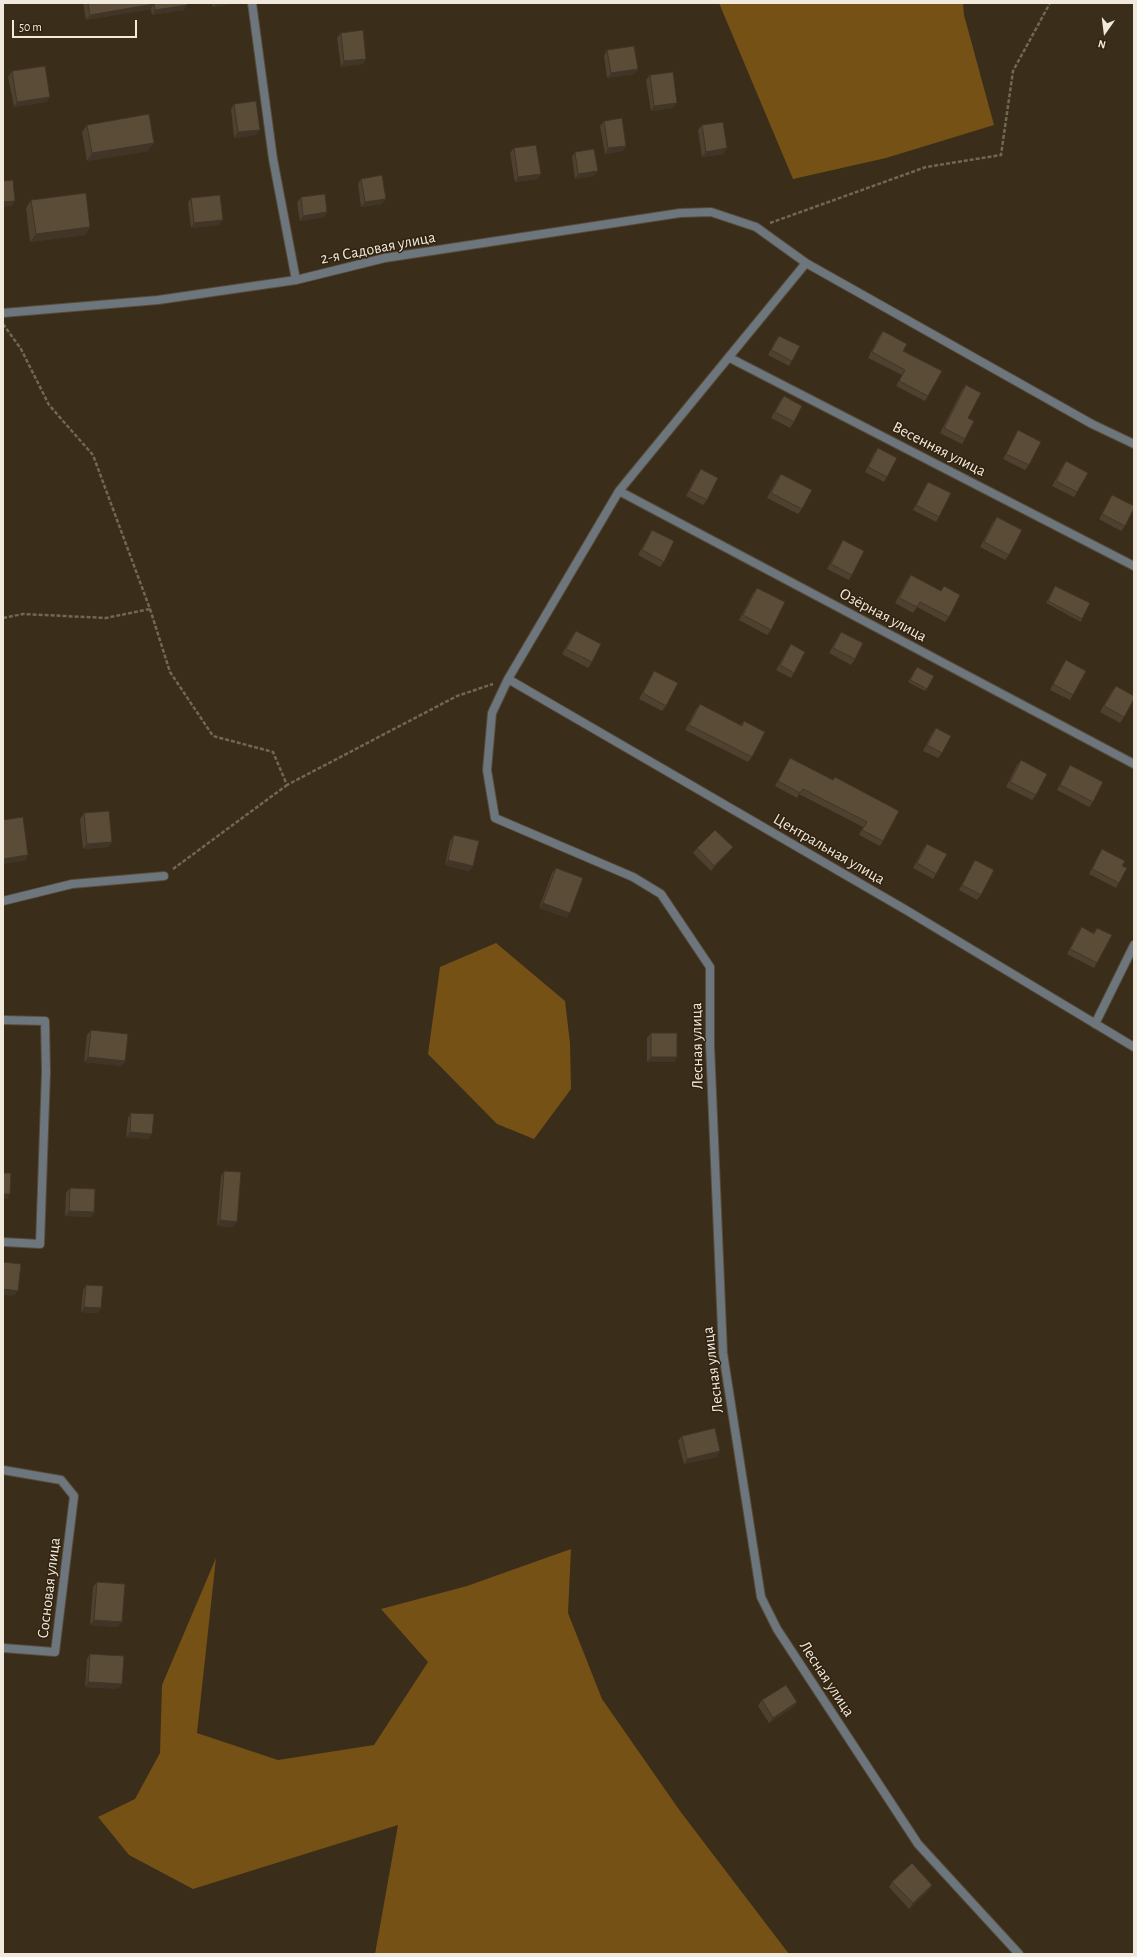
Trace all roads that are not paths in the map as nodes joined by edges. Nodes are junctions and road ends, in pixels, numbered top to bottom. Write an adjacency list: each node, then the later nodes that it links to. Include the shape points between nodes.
1 (252, 3): 3 (street, via 273,159)
2 (806, 263): 3 (street, 2-я Садовая улица, via 756,227 711,212 680,213 385,258); 5 (street); 6 (street, 2-я Садовая улица, via 1092,424)
3 (296, 280): 4 (street, 2-я Садовая улица, via 158,300)
4 (3, 314)
5 (730, 358): 7 (street); 8 (street, Весенняя улица)
6 (1134, 444)
7 (619, 491): 9 (street); 10 (street, Озёрная улица)
8 (1134, 566)
9 (508, 679): 15 (street, Центральная улица, via 899,906); 20 (street, Лесная улица, via 492,713 487,770 495,818 633,877 660,894 710,967 710,1045 723,1353 761,1597 778,1629 918,1844)
10 (1134, 764)
11 (164, 876): 12 (street, via 72,884)
12 (3, 901)
13 (1134, 945): 15 (street)
14 (3, 1020): 17 (street, via 45,1021 46,1072 40,1244)
15 (1095, 1024): 16 (street, Центральная улица)
16 (1134, 1047)
17 (3, 1242)
18 (3, 1470): 19 (street, Сосновая улица, via 61,1480 74,1496 55,1652)
19 (3, 1648)
20 (1019, 1954)

